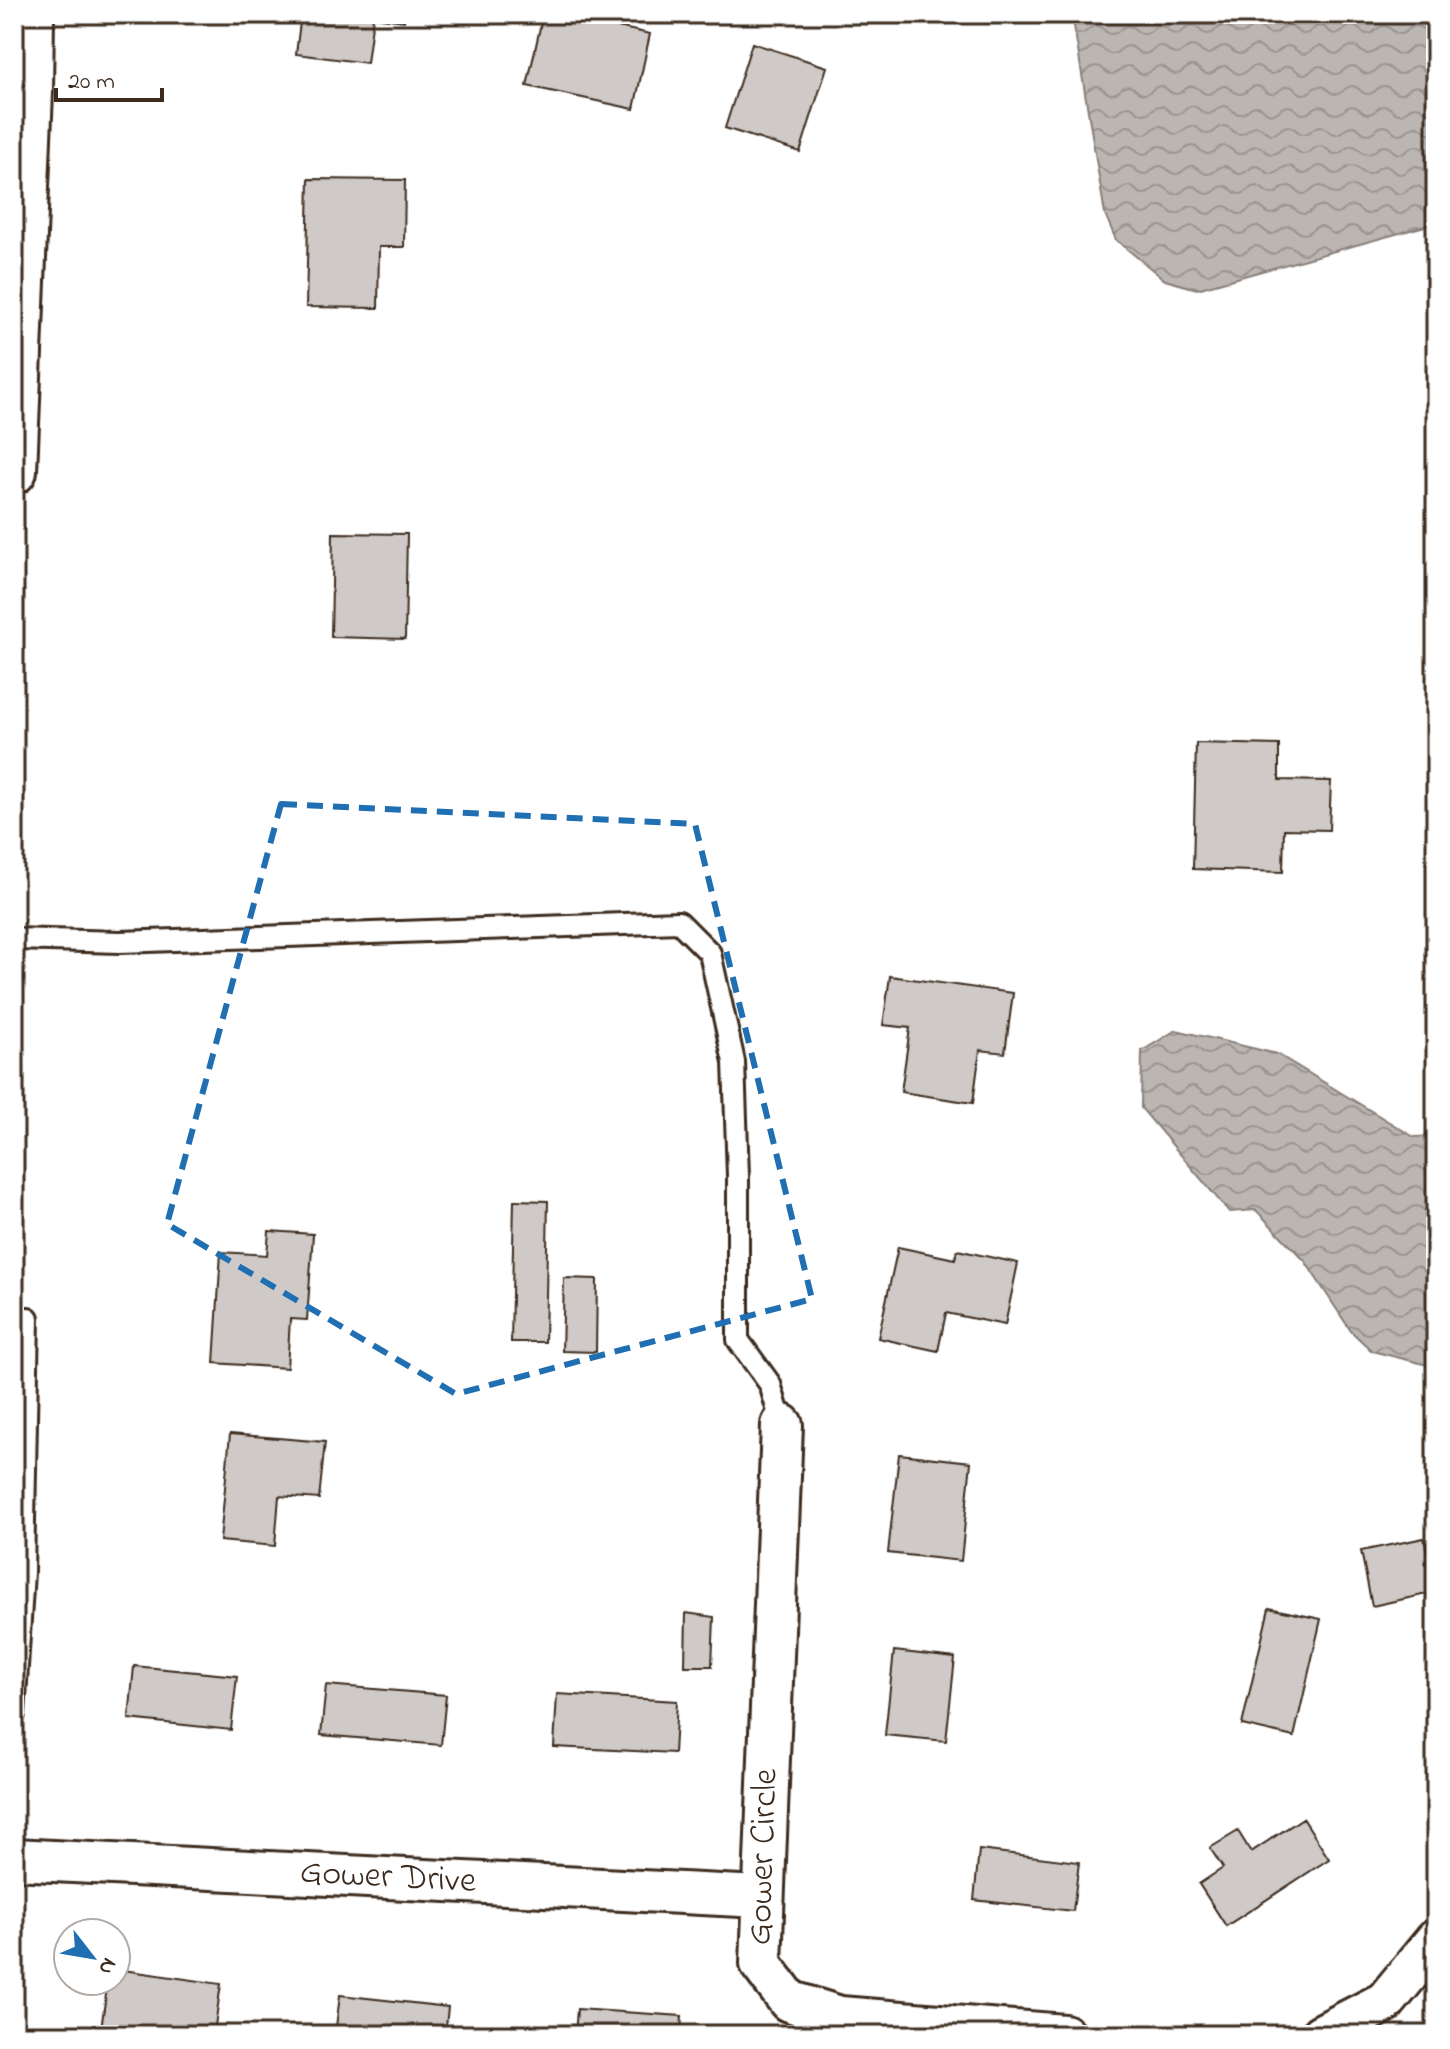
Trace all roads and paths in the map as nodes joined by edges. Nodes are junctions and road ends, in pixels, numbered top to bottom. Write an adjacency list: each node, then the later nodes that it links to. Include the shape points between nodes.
1 (31, 14): 2 (street)
2 (22, 96): 3 (street)
3 (14, 471)
4 (14, 939): 6 (lane, via 120,942 679,922 710,953 734,1062 738,1340 770,1384)
5 (28, 1318): 7 (lane)
6 (782, 1425): 9 (street, Gower Circle)
7 (14, 1714)
8 (14, 1859): 9 (street, Gower Drive)
9 (761, 1897): 11 (street, Gower Circle, via 761,1964 789,2001 840,2017)
10 (1436, 1940): 12 (street, via 1385,2002)
11 (1064, 2035)
12 (1321, 2035)

